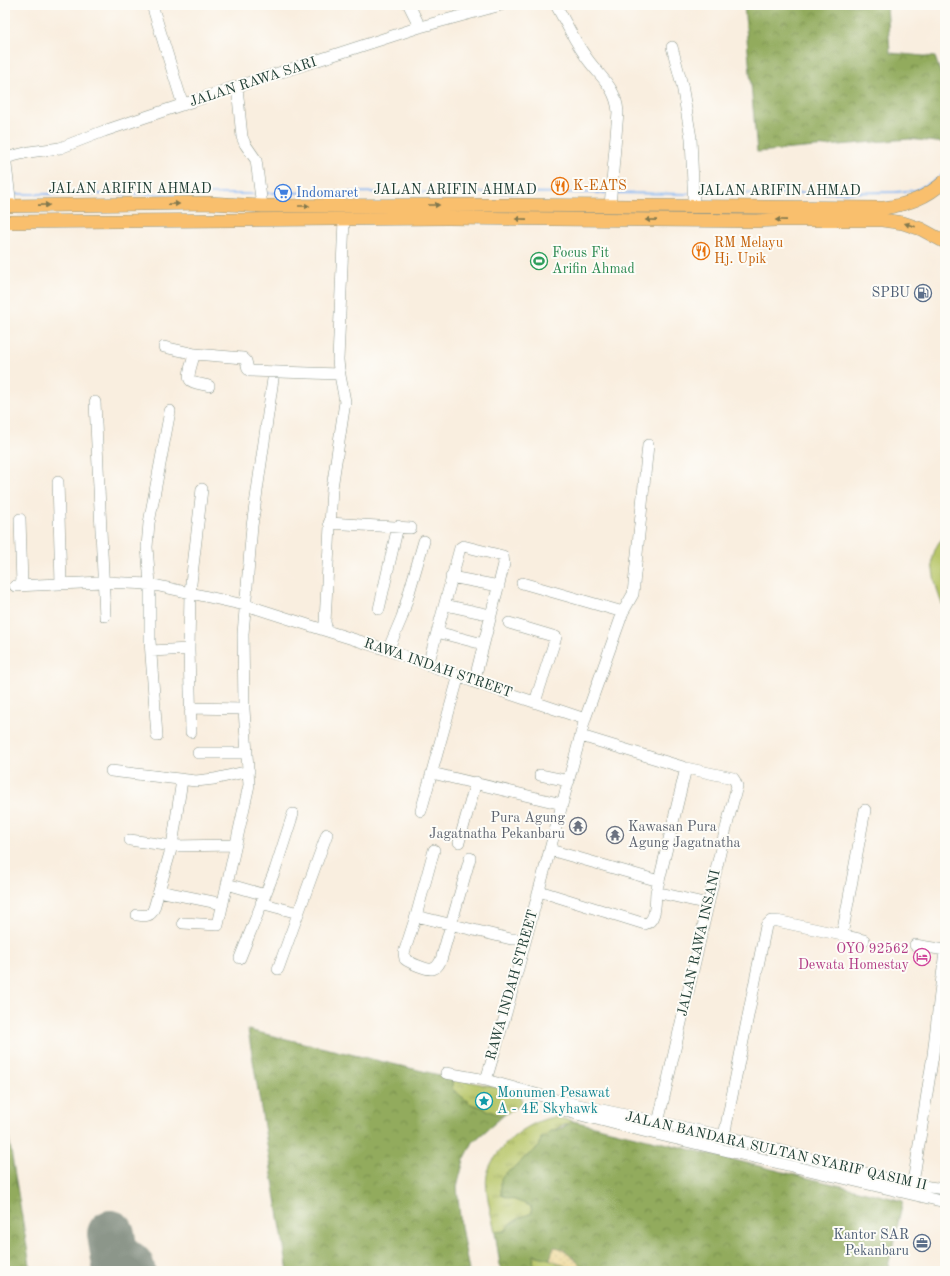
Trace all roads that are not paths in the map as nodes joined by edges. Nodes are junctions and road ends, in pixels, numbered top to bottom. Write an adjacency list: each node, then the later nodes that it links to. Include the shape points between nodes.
1 (152, 5): 8 (street)
2 (409, 5): 5 (street)
3 (501, 5): 5 (street, JALAN RAWA SARI)
4 (556, 5): 14 (street, via 584,54 606,80 616,100 618,112)
5 (420, 27): 7 (street, JALAN RAWA SARI)
6 (672, 47): 15 (street, via 682,85 691,138)
7 (237, 87): 8 (street, JALAN RAWA SARI); 13 (street, via 242,136 256,160)
8 (183, 104): 9 (street, JALAN RAWA SARI, via 60,148)
9 (5, 157): 12 (street)
10 (945, 181): 15 (main road, JALAN ARIFIN AHMAD, via 918,199 884,208)
11 (499, 205): 13 (main road, JALAN ARIFIN AHMAD, one-way to 11); 14 (main road, JALAN ARIFIN AHMAD); 16 (main road)
12 (8, 206): 13 (main road, JALAN ARIFIN AHMAD, one-way to 13, via 209,203)
13 (262, 206)
14 (610, 206): 15 (main road, JALAN ARIFIN AHMAD)
15 (694, 207)
16 (499, 219): 18 (main road, JALAN ARIFIN AHMAD); 19 (main road, JALAN ARIFIN AHMAD, one-way to 16, via 912,225 882,220)
17 (5, 222): 18 (main road, JALAN ARIFIN AHMAD)
18 (344, 223): 23 (street)
19 (945, 242)
20 (164, 347): 21 (street)
21 (195, 354): 22 (street, via 243,358 249,370); 24 (street, via 190,379 192,382)
22 (274, 372): 23 (street); 42 (street, via 252,526)
23 (339, 374): 31 (street, via 345,402)
24 (209, 386)
25 (95, 402): 36 (street)
26 (170, 411): 39 (street, via 147,535)
27 (648, 444): 45 (street, via 633,594)
28 (58, 482): 37 (street)
29 (202, 489): 41 (street)
30 (20, 519): 37 (street, RAWA INDAH STREET, via 19,585)
31 (329, 523): 32 (street); 49 (street, via 325,622)
32 (398, 526): 33 (street); 44 (street)
33 (411, 528)
34 (424, 541): 53 (street, via 402,617)
35 (451, 577): 40 (street); 40 (street, via 459,550 463,546 503,556 504,564); 43 (street)
36 (103, 582): 37 (street, RAWA INDAH STREET); 39 (street, RAWA INDAH STREET); 47 (street)
37 (61, 583)
38 (522, 583): 45 (street)
39 (150, 584): 41 (street, RAWA INDAH STREET); 54 (street)
40 (499, 586): 46 (street)
41 (190, 592): 42 (street, RAWA INDAH STREET); 52 (street)
42 (246, 605): 49 (street, RAWA INDAH STREET); 60 (street, via 243,634)
43 (445, 605): 46 (street); 50 (street)
44 (379, 609)
45 (623, 612): 61 (street)
46 (490, 615): 51 (street)
47 (105, 616)
48 (509, 623): 58 (street, via 556,637)
49 (327, 631): 53 (street, RAWA INDAH STREET)
50 (437, 632): 51 (street); 55 (street)
51 (483, 644): 57 (street)
52 (189, 649): 54 (street); 59 (street)
53 (388, 650): 55 (street, RAWA INDAH STREET)
54 (151, 652): 63 (street)
55 (428, 665): 56 (street, RAWA INDAH STREET)
56 (459, 675): 57 (street, RAWA INDAH STREET); 70 (street)
57 (474, 682): 58 (street, RAWA INDAH STREET)
58 (535, 702): 61 (street, RAWA INDAH STREET)
59 (190, 708): 60 (street); 62 (street)
60 (244, 709): 66 (street)
61 (585, 719): 64 (street, RAWA INDAH STREET)
62 (191, 732)
63 (157, 736)
64 (581, 736): 67 (street, JALAN RAWA INSANI); 73 (street, RAWA INDAH STREET)
65 (198, 753): 66 (street)
66 (247, 753): 69 (street)
67 (686, 768): 88 (street); 93 (street, JALAN RAWA INSANI, via 733,778 737,783)
68 (111, 771): 72 (street)
69 (249, 771): 72 (street, via 205,780); 82 (street, via 249,785)
70 (432, 773): 74 (street); 77 (street)
71 (540, 775): 73 (street)
72 (182, 780): 83 (street)
73 (569, 781): 75 (street, RAWA INDAH STREET)
74 (476, 782): 75 (street); 81 (street)
75 (562, 804): 85 (street, RAWA INDAH STREET)
76 (865, 810): 99 (street)
77 (421, 811)
78 (293, 814): 91 (street)
79 (327, 834): 94 (street)
80 (130, 840): 83 (street)
81 (459, 842)
82 (236, 845): 83 (street); 87 (street)
83 (172, 846): 89 (street)
84 (434, 850): 96 (street)
85 (550, 850): 88 (street); 90 (street, RAWA INDAH STREET)
86 (470, 858): 98 (street)
87 (227, 884): 91 (street); 92 (street)
88 (658, 886): 90 (street, via 653,918 645,924); 93 (street)
89 (159, 891): 92 (street); 95 (street, via 152,914)
90 (539, 891): 100 (street, RAWA INDAH STREET)
91 (263, 899): 94 (street); 104 (street)
92 (223, 904): 97 (street, via 218,925)
93 (708, 904): 109 (street, JALAN RAWA INSANI)
94 (298, 913): 105 (street)
95 (137, 915)
96 (416, 916): 98 (street); 98 (street, via 404,956 410,963 430,969 436,967 441,960)
97 (183, 923)
98 (452, 924): 100 (street)
99 (842, 935): 101 (street); 110 (street, via 777,920 766,926)
100 (526, 940): 107 (street, RAWA INDAH STREET)
101 (864, 940)
102 (915, 945): 103 (street)
103 (945, 950): 112 (street)
104 (240, 958)
105 (278, 969)
106 (446, 1073): 107 (street)
107 (486, 1080): 108 (street)
108 (531, 1092): 109 (street, JALAN BANDARA SULTAN SYARIF QASIM II); 111 (street, JALAN BANDARA SULTAN SYARIF QASIM II, via 569,1112 643,1132)
109 (658, 1123): 110 (street, JALAN BANDARA SULTAN SYARIF QASIM II)
110 (724, 1136): 111 (street, JALAN BANDARA SULTAN SYARIF QASIM II)
111 (849, 1174): 112 (street, JALAN BANDARA SULTAN SYARIF QASIM II); 114 (street, JALAN BANDARA SULTAN SYARIF QASIM II)
112 (913, 1183): 113 (street, JALAN BANDARA SULTAN SYARIF QASIM II)
113 (945, 1189)
114 (945, 1202)

